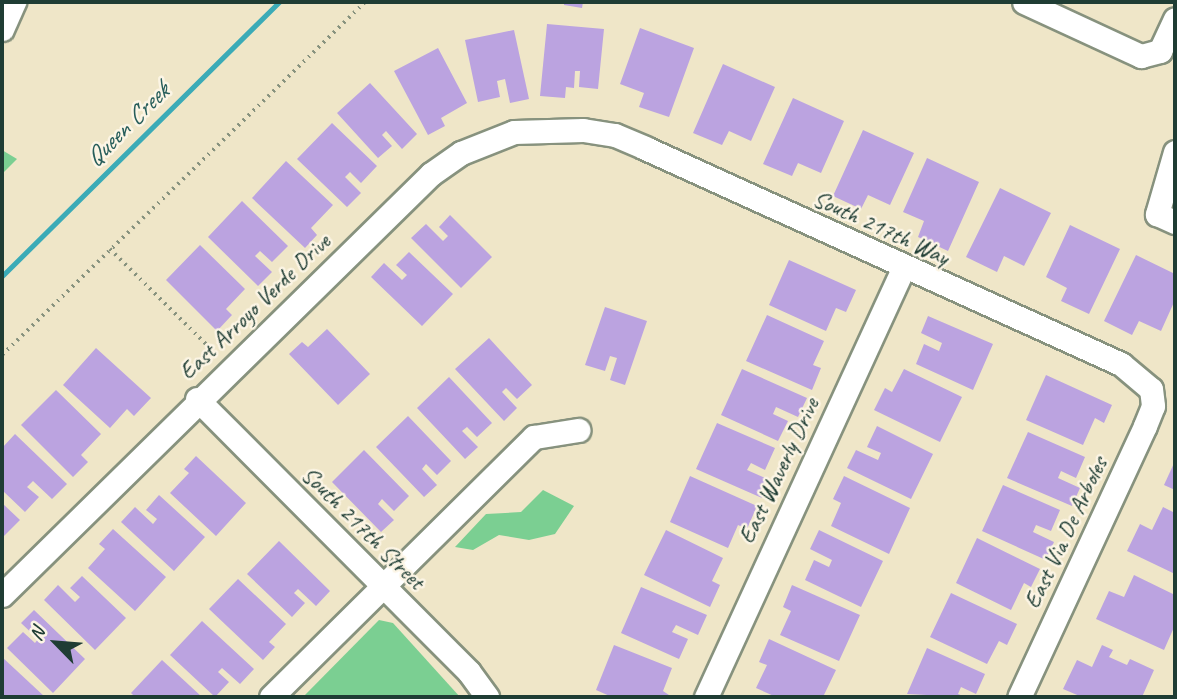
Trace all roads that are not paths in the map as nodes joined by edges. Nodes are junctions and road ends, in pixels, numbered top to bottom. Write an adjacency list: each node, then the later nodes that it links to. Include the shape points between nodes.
1 (14, 2): 4 (street)
2 (1024, 2): 3 (street, via 1141,56 1160,51)
3 (1175, 19)
4 (2, 29)
5 (583, 130): 8 (street, South 217th Way, via 615,135); 10 (street, East Arroyo Verde Drive, via 514,132 461,153 431,174)
6 (1175, 152): 7 (street, via 1157,214)
7 (1175, 222)
8 (902, 268): 9 (street, South 217th Way, via 1121,364); 16 (street, East Waverly Drive)
9 (1151, 389): 17 (street, East Via De Arboles, via 1153,406 1145,426)
10 (197, 399): 12 (street, South 217th Street); 13 (street, East Arroyo Verde Drive)
11 (578, 430): 12 (street, via 534,437)
12 (382, 585): 14 (street); 15 (street, South 217th Street, via 470,671)
13 (2, 595)
14 (271, 697)
15 (487, 697)
16 (706, 697)
17 (1018, 697)

